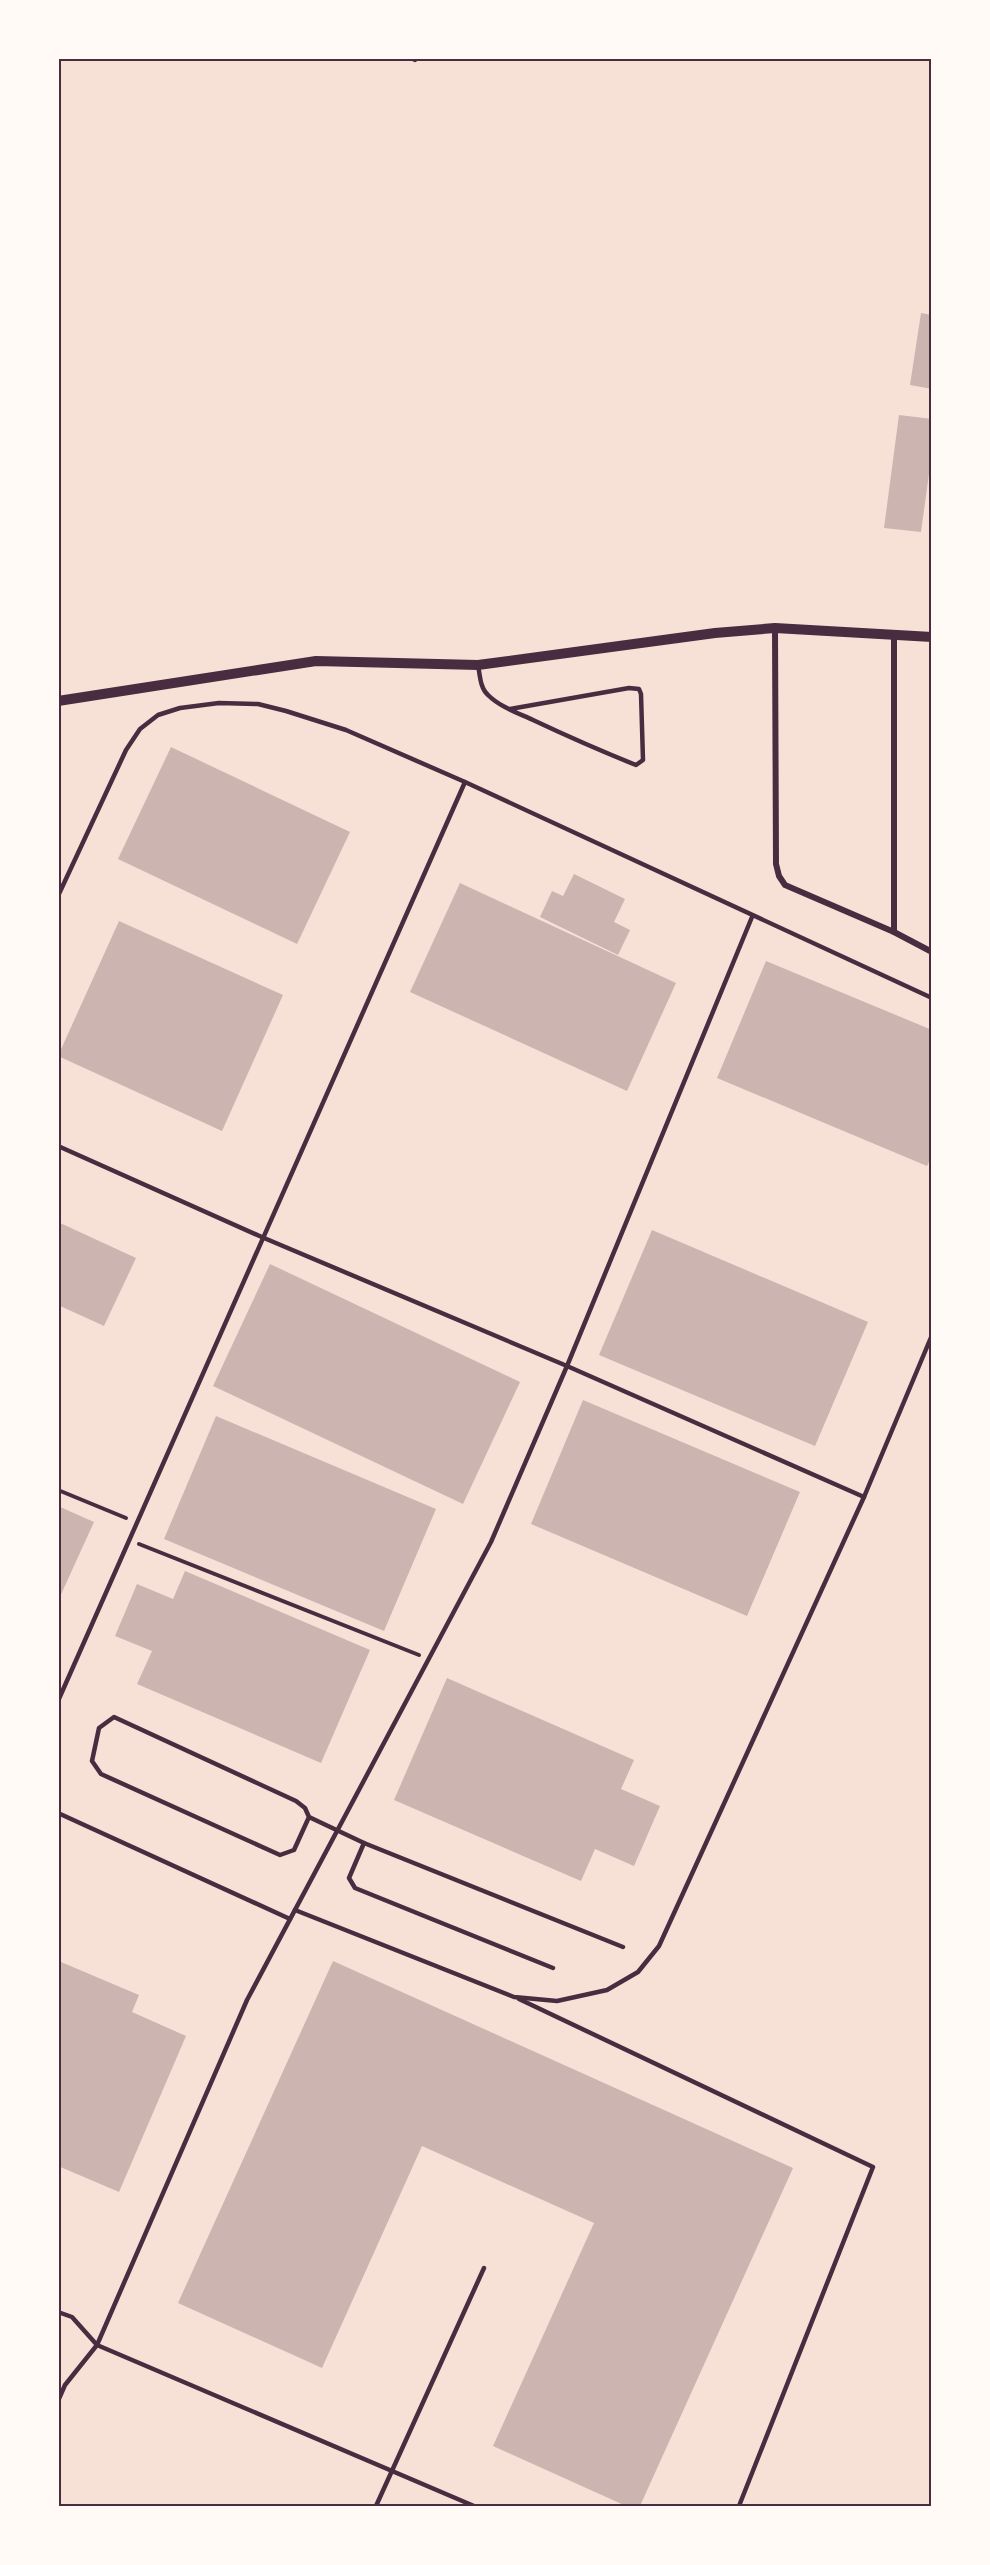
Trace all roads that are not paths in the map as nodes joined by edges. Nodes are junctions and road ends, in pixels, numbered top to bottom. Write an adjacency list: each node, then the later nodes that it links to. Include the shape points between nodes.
1 (775, 628): 2 (street); 4 (street); 10 (street, via 779,876 785,885)
2 (894, 633): 3 (street); 10 (street)
3 (932, 637)
4 (478, 665): 5 (street, via 295,663); 6 (lane, via 487,694)
5 (58, 701)
6 (510, 709): 6 (lane, via 639,689 643,760 636,765)
7 (465, 782): 8 (lane, via 346,730 286,711 258,704 180,708 158,715 140,729 126,750); 9 (lane); 14 (lane)
8 (58, 896)
9 (752, 917): 12 (lane); 16 (lane)
10 (894, 932): 11 (street)
11 (932, 952)
12 (932, 998)
13 (58, 1146): 14 (lane)
14 (264, 1238): 16 (lane); 18 (lane)
15 (932, 1335): 17 (lane)
16 (567, 1366): 17 (lane); 21 (lane, via 490,1542)
17 (864, 1497): 27 (lane, via 659,1946 638,1972 607,1990 557,2001)
18 (58, 1701)
19 (58, 1813): 24 (lane)
20 (309, 1817): 20 (lane, via 294,1850 280,1855 101,1774 92,1761 99,1728 114,1717 297,1801); 21 (lane)
21 (337, 1830): 22 (lane); 23 (lane)
22 (364, 1843): 25 (lane); 26 (lane, via 349,1878 355,1888)
23 (294, 1910): 24 (lane); 27 (lane)
24 (290, 1920): 30 (lane, via 248,2000)
25 (623, 1947)
26 (553, 1968)
27 (514, 1997): 35 (lane, via 873,2168)
28 (484, 2268): 32 (lane)
29 (58, 2312): 30 (lane, via 72,2317)
30 (97, 2345): 31 (lane, via 65,2385); 32 (lane)
31 (58, 2401)
32 (392, 2470): 33 (lane); 34 (lane)
33 (376, 2506)
34 (474, 2506)
35 (739, 2506)

